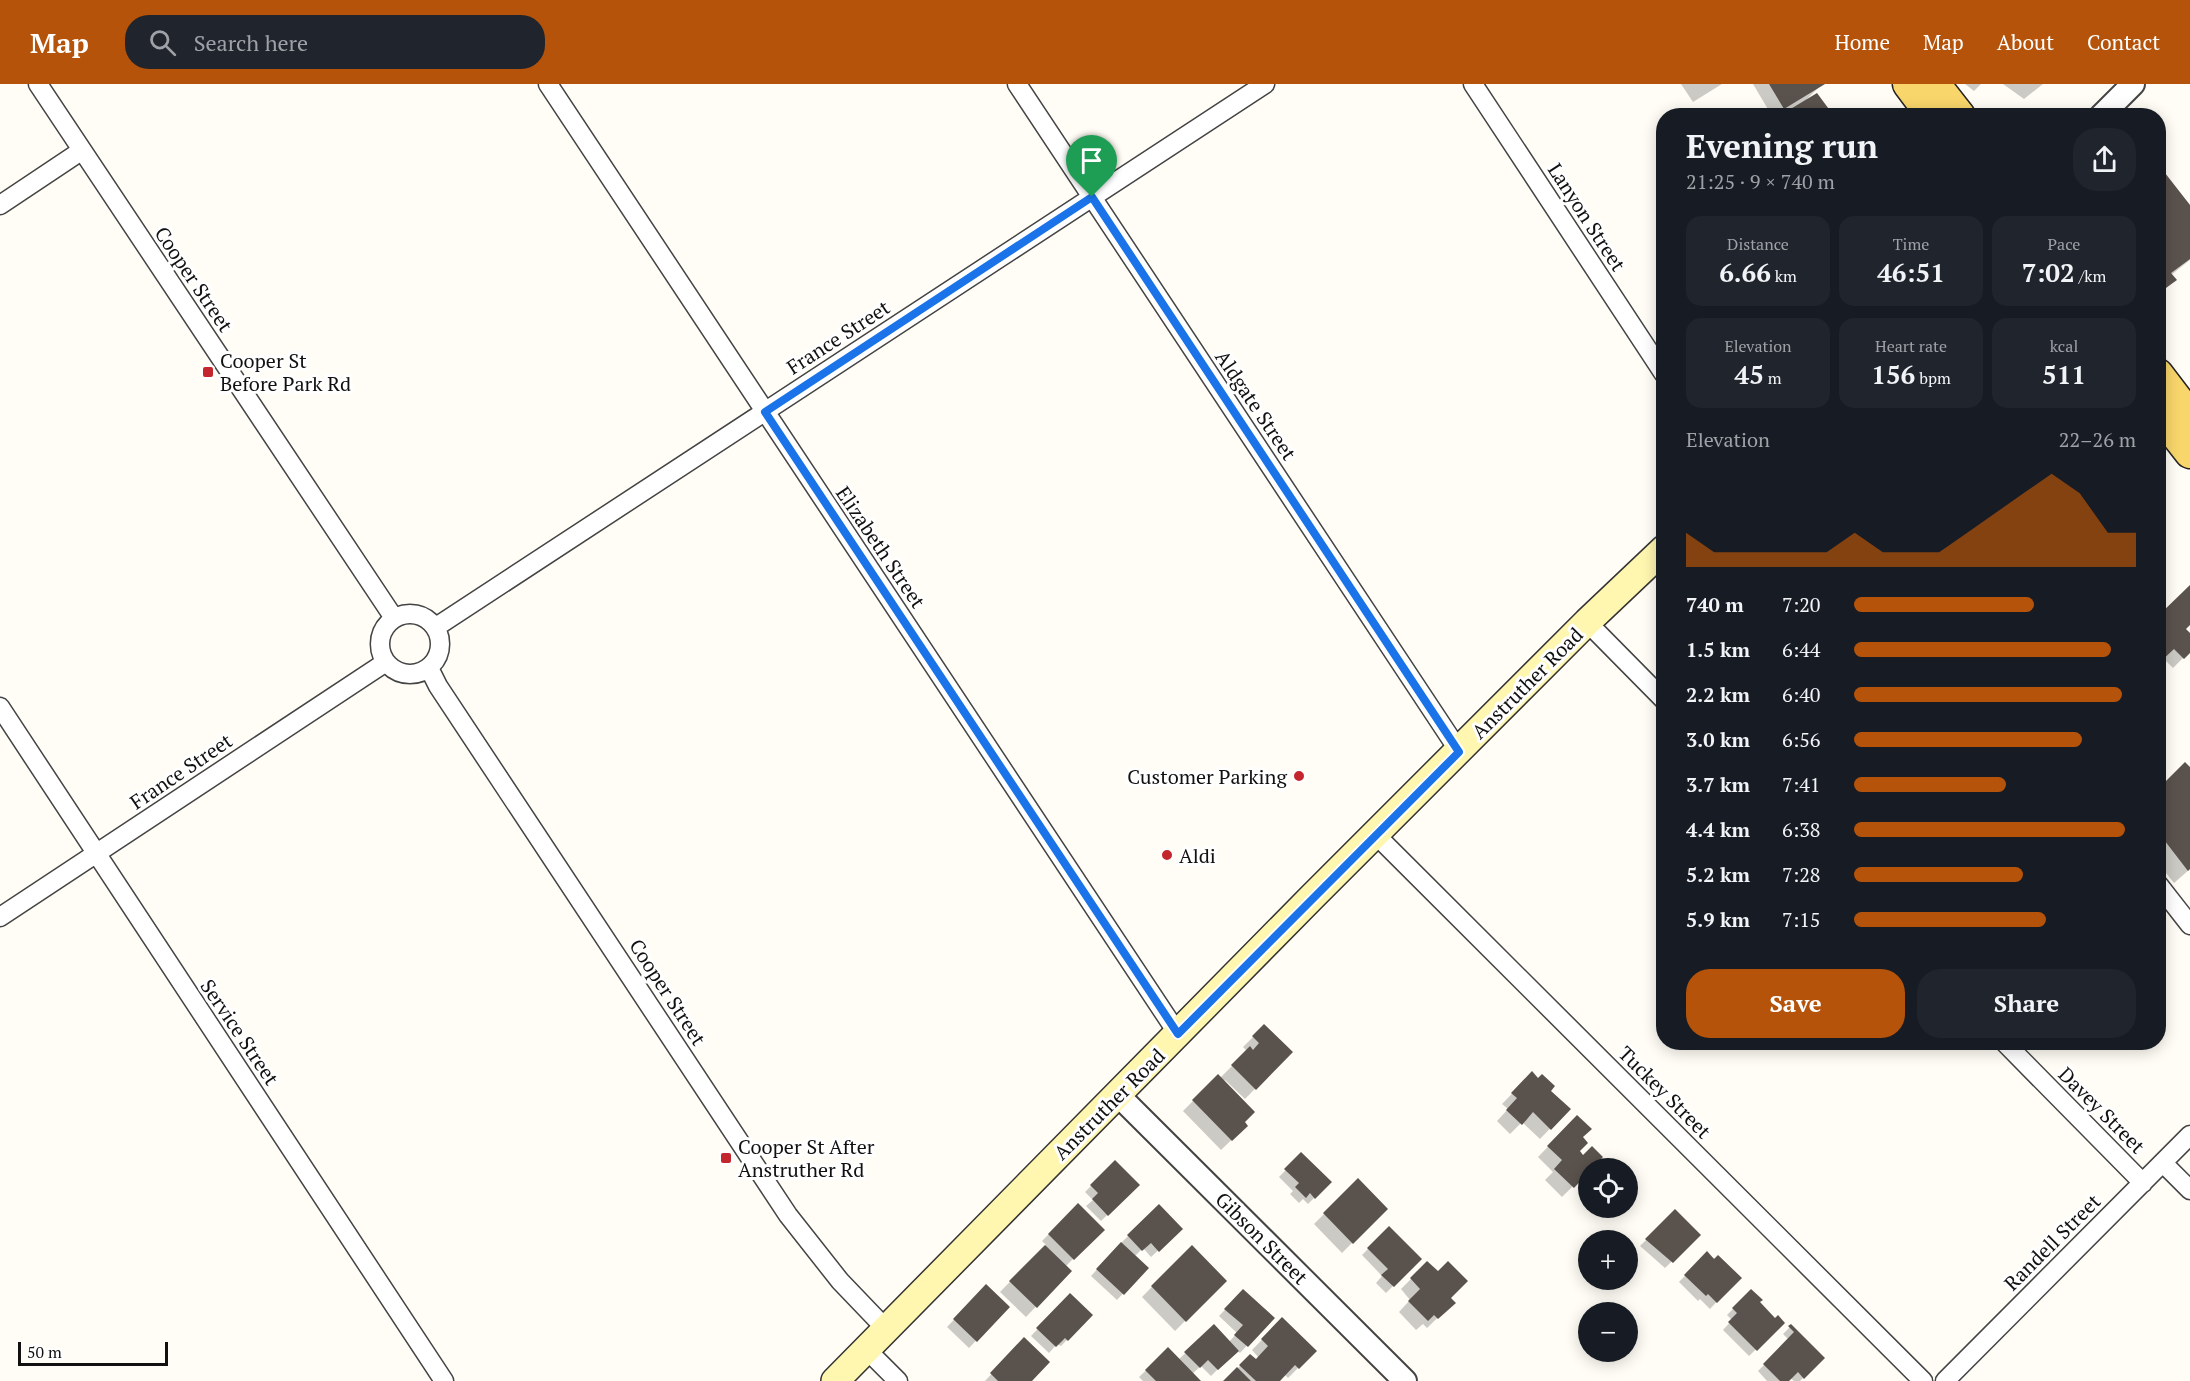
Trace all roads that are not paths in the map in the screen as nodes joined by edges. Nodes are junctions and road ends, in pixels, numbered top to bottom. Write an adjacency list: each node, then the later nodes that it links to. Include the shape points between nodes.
1 (38, 84): 12 (street, Cooper Street)
2 (548, 84): 17 (street, Elizabeth Street)
3 (1017, 84): 13 (street, Aldgate Street)
4 (1265, 84): 13 (street, France Street)
5 (1473, 84): 15 (street, Lanyon Street)
6 (1908, 84): 9 (main road)
7 (1935, 84): 10 (main road)
8 (2133, 84): 11 (street)
9 (1926, 108)
10 (1954, 108)
11 (2109, 108)
12 (81, 151): 14 (street); 22 (street, Cooper Street)
13 (1092, 197): 17 (street, France Street); 29 (street, Aldgate Street)
14 (0, 205)
15 (1656, 362)
16 (2166, 384): 18 (main road)
17 (765, 412): 24 (street, France Street); 35 (street, Elizabeth Street)
18 (2190, 416)
19 (2166, 422): 20 (main road)
20 (2190, 453)
21 (1656, 557): 23 (main road, Anstruther Road)
22 (394, 618): 24 (street, via 412,614 429,620); 25 (street, via 382,633 381,653)
23 (1587, 622): 27 (street); 29 (main road, Anstruther Road)
24 (435, 627): 26 (street, via 441,644)
25 (386, 662): 26 (street, via 411,675); 31 (street, France Street)
26 (429, 668): 42 (street, Cooper Street, via 788,1215 840,1281)
27 (1656, 692)
28 (0, 707): 31 (street, Service Street)
29 (1459, 752): 30 (main road, Anstruther Road)
30 (1376, 835): 35 (main road, Anstruther Road); 48 (street, Tuckey Street)
31 (96, 855): 33 (street, France Street); 44 (street, Service Street)
32 (2166, 894): 34 (street)
33 (0, 917)
34 (2190, 925)
35 (1178, 1034): 37 (main road, Anstruther Road)
36 (2012, 1050): 40 (street, Davey Street)
37 (1118, 1095): 42 (main road, Anstruther Road); 47 (street, Gibson Street)
38 (2190, 1135): 39 (street, Randell Street)
39 (2163, 1163): 40 (street, Randell Street); 41 (street, Davey Street)
40 (2143, 1183): 49 (street, Randell Street)
41 (2190, 1190)
42 (886, 1329): 43 (main road, Anstruther Road)
43 (866, 1349): 45 (main road, Anstruther Road); 46 (street)
44 (444, 1381)
45 (835, 1381)
46 (898, 1381)
47 (1405, 1381)
48 (1923, 1381)
49 (1945, 1381)

